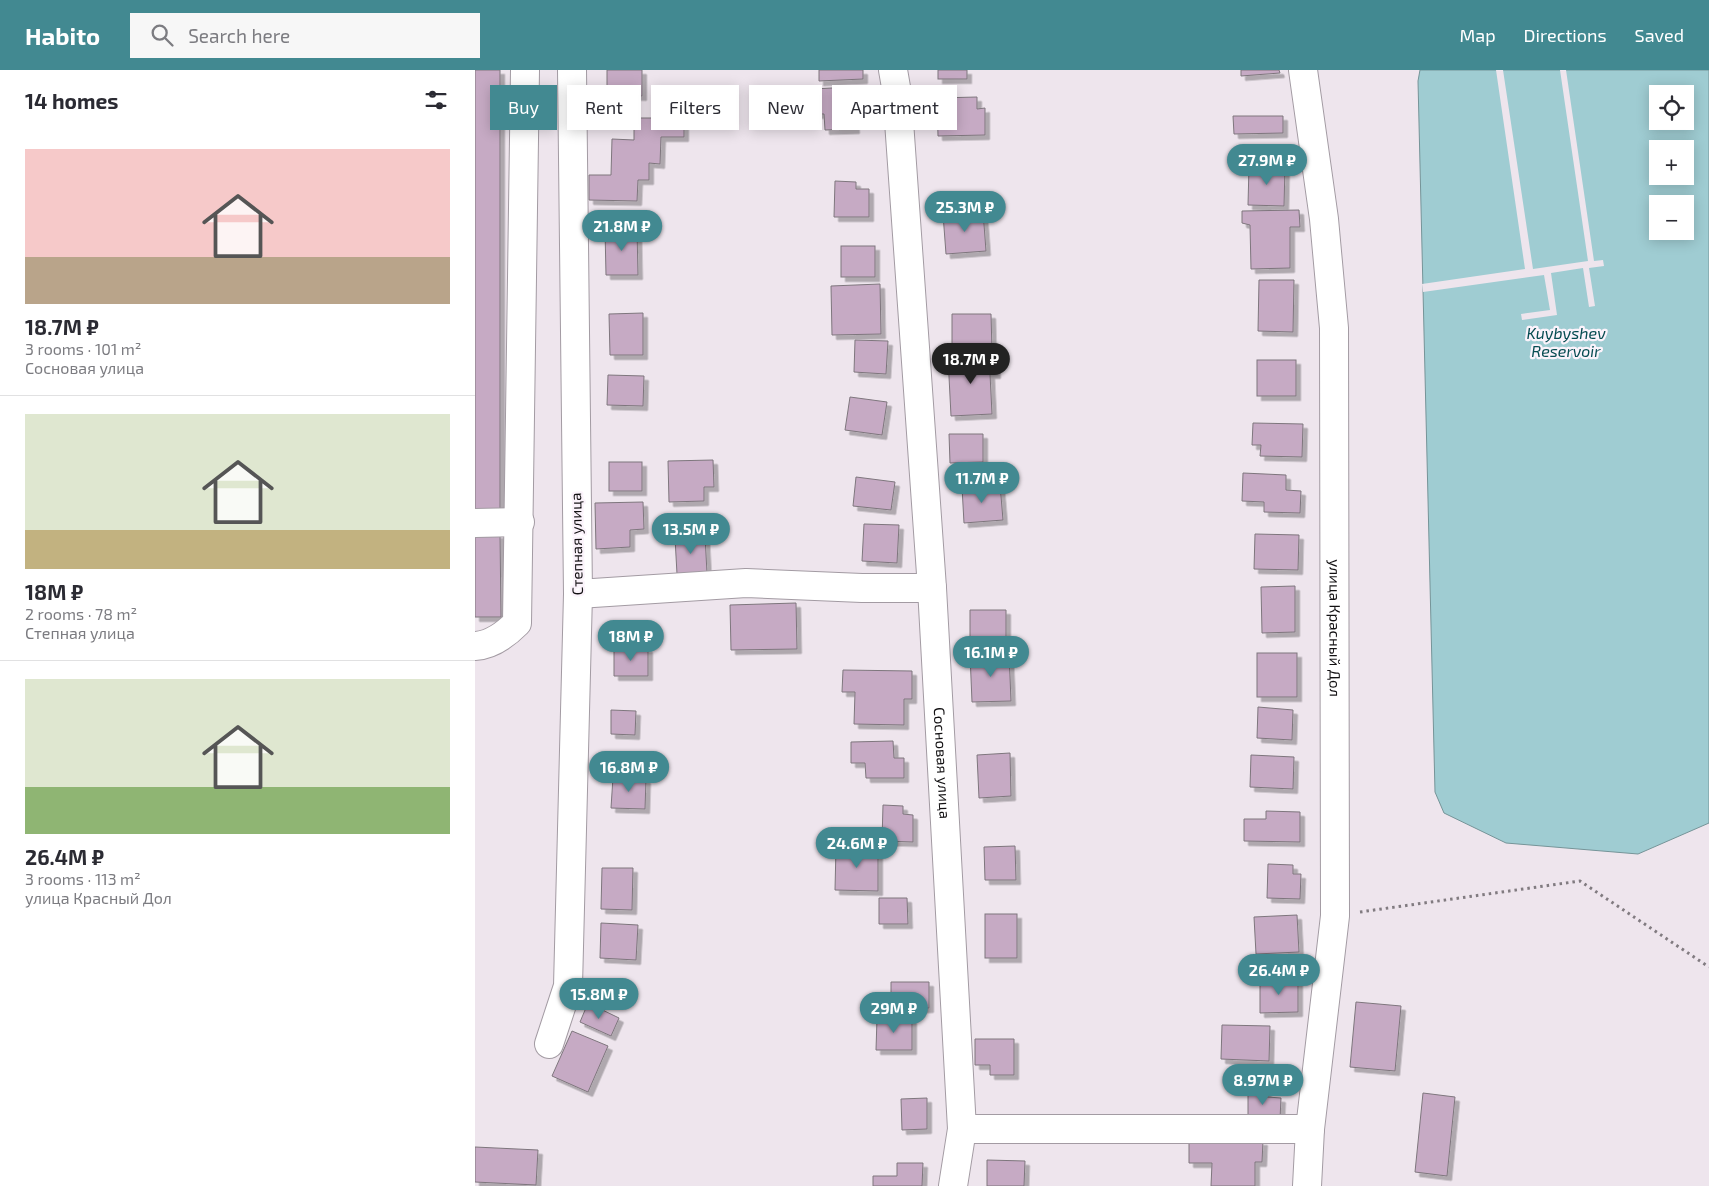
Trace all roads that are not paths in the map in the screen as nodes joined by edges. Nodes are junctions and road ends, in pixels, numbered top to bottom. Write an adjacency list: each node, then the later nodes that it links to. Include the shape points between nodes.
1 (525, 70): 5 (street)
2 (572, 70): 8 (street, Степная улица)
3 (893, 70): 7 (street, Сосновая улица, via 898,102)
4 (1303, 70): 12 (street, улица Красный Дол, via 1324,219 1334,328 1335,916)
5 (520, 522): 6 (street); 9 (street, via 517,623 504,636)
6 (475, 523)
7 (932, 588): 8 (street, via 746,583); 11 (street, Сосновая улица)
8 (578, 594): 10 (street, Степная улица, via 568,986)
9 (475, 646)
10 (549, 1044)
11 (962, 1129): 12 (street); 13 (street, Сосновая улица)
12 (1310, 1129): 14 (street, улица Красный Дол)
13 (953, 1186)
14 (1307, 1186)

